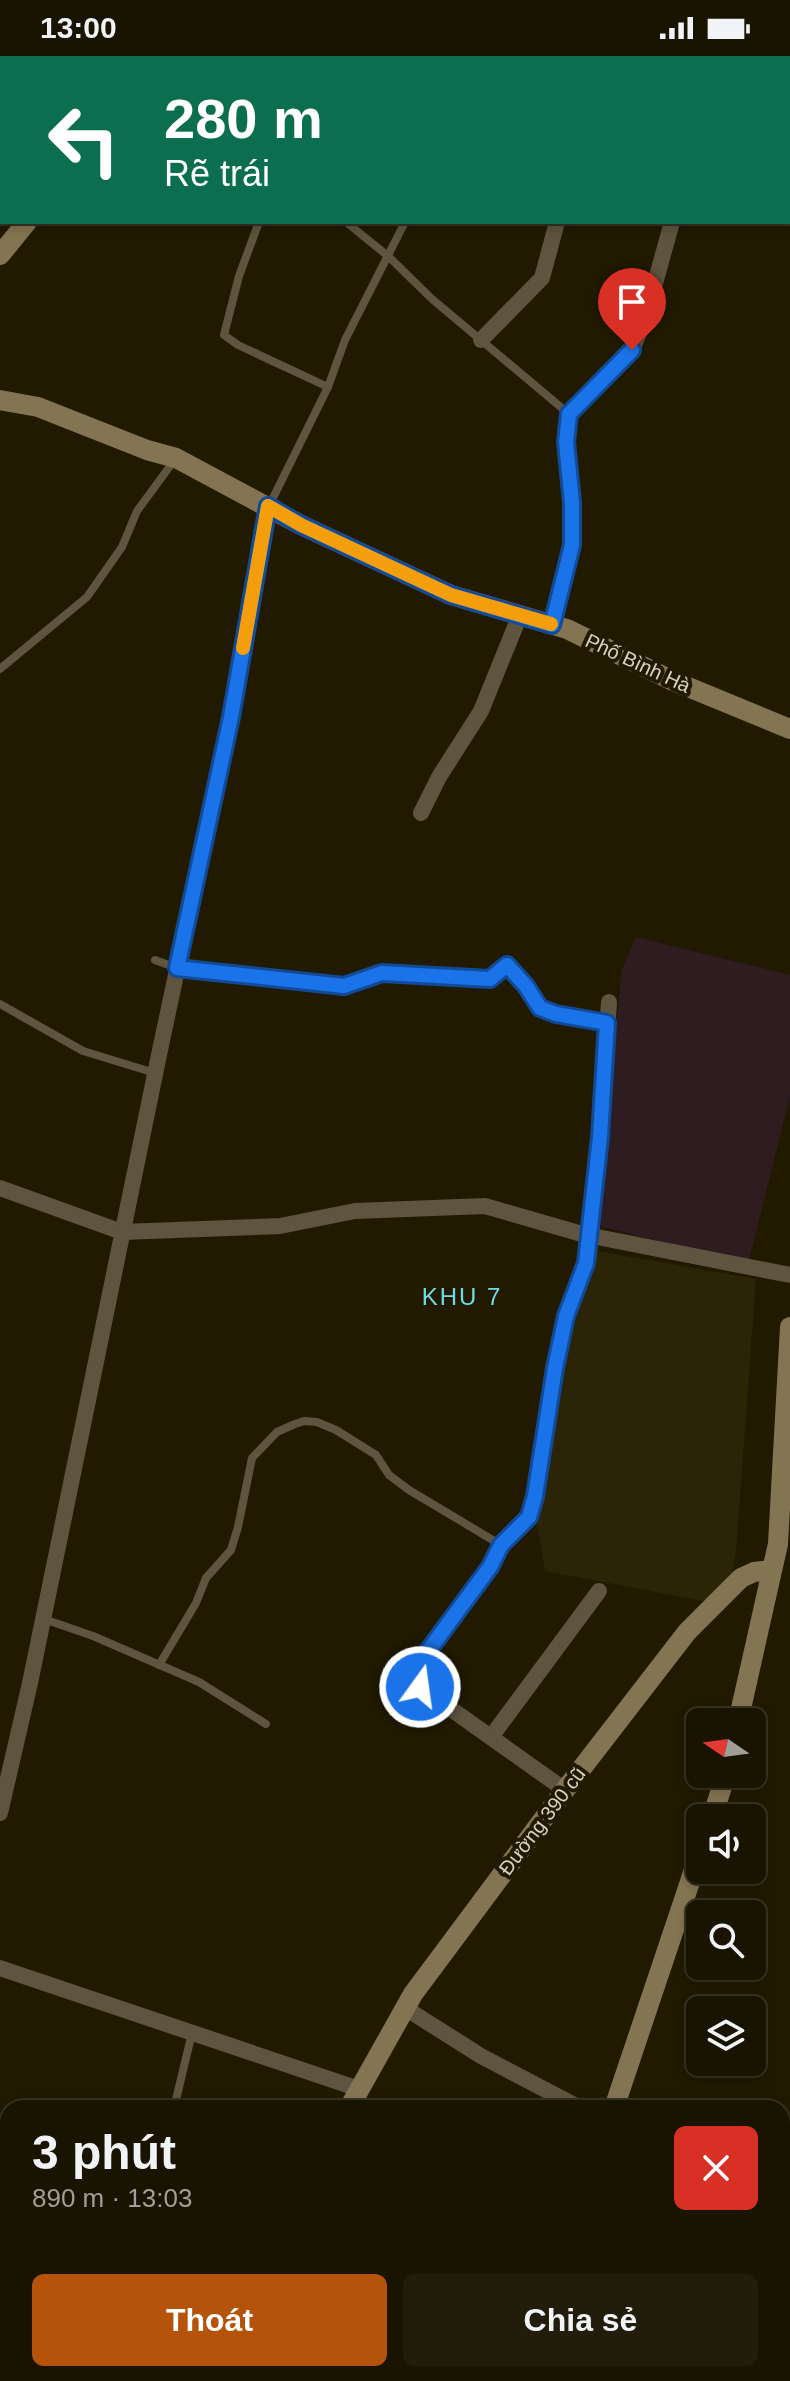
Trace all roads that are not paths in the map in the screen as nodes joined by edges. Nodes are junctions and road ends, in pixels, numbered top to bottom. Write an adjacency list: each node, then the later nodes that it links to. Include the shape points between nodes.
1 (25, 224): 7 (main road)
2 (258, 224): 10 (lane, via 224,335)
3 (348, 224): 8 (lane)
4 (404, 224): 8 (lane)
5 (556, 224): 9 (street, via 542,278)
6 (671, 224): 12 (street, via 632,350)
7 (0, 255)
8 (388, 256): 9 (lane); 10 (lane, via 345,340)
9 (481, 340): 12 (lane)
10 (328, 387): 14 (lane)
11 (0, 400): 13 (main road, Phố Bình Hà, via 38,407)
12 (569, 414): 16 (street, via 572,545)
13 (176, 458): 14 (main road, Phố Bình Hà); 17 (lane, via 137,511 122,547 87,597)
14 (268, 506): 15 (main road, Phố Bình Hà, via 451,595); 21 (street, via 231,717)
15 (520, 615): 16 (main road, Phố Bình Hà); 19 (street, via 481,711)
16 (552, 625): 18 (main road, Phố Bình Hà)
17 (0, 669)
18 (790, 729)
19 (421, 813)
20 (155, 960): 21 (lane)
21 (177, 968): 24 (lane, via 344,986 382,973 490,979 507,965 540,1008); 25 (street)
22 (609, 1002): 24 (street)
23 (0, 1004): 25 (lane, via 83,1051)
24 (607, 1023): 28 (street)
25 (155, 1073): 27 (street)
26 (0, 1188): 27 (street)
27 (122, 1232): 28 (street, via 280,1226 355,1211 485,1206); 35 (street)
28 (590, 1236): 29 (street); 32 (street, via 566,1316 529,1517)
29 (790, 1275)
30 (790, 1327): 31 (main road)
31 (788, 1405): 33 (main road, via 778,1544)
32 (501, 1545): 36 (lane, via 409,1490 389,1475 376,1455 336,1430 317,1422 295,1424 277,1432 252,1458 231,1550 206,1578); 39 (street, via 417,1666 420,1687)
33 (771, 1570): 37 (main road); 40 (main road, Đường 390 cũ, via 741,1578 721,1595)
34 (599, 1591): 39 (street)
35 (44, 1619): 36 (lane); 41 (street)
36 (159, 1665): 38 (lane, via 199,1682)
37 (741, 1708)
38 (266, 1724)
39 (491, 1737): 40 (street)
40 (565, 1790): 44 (main road, Đường 390 cũ)
41 (0, 1813)
42 (689, 1884): 50 (main road)
43 (0, 1968): 45 (street)
44 (405, 2008): 46 (main road, Đường 390 cũ); 49 (street)
45 (192, 2033): 46 (street); 47 (lane)
46 (359, 2089): 48 (main road, Đường 390 cũ)
47 (176, 2100)
48 (353, 2100)
49 (565, 2100)
50 (617, 2100)

